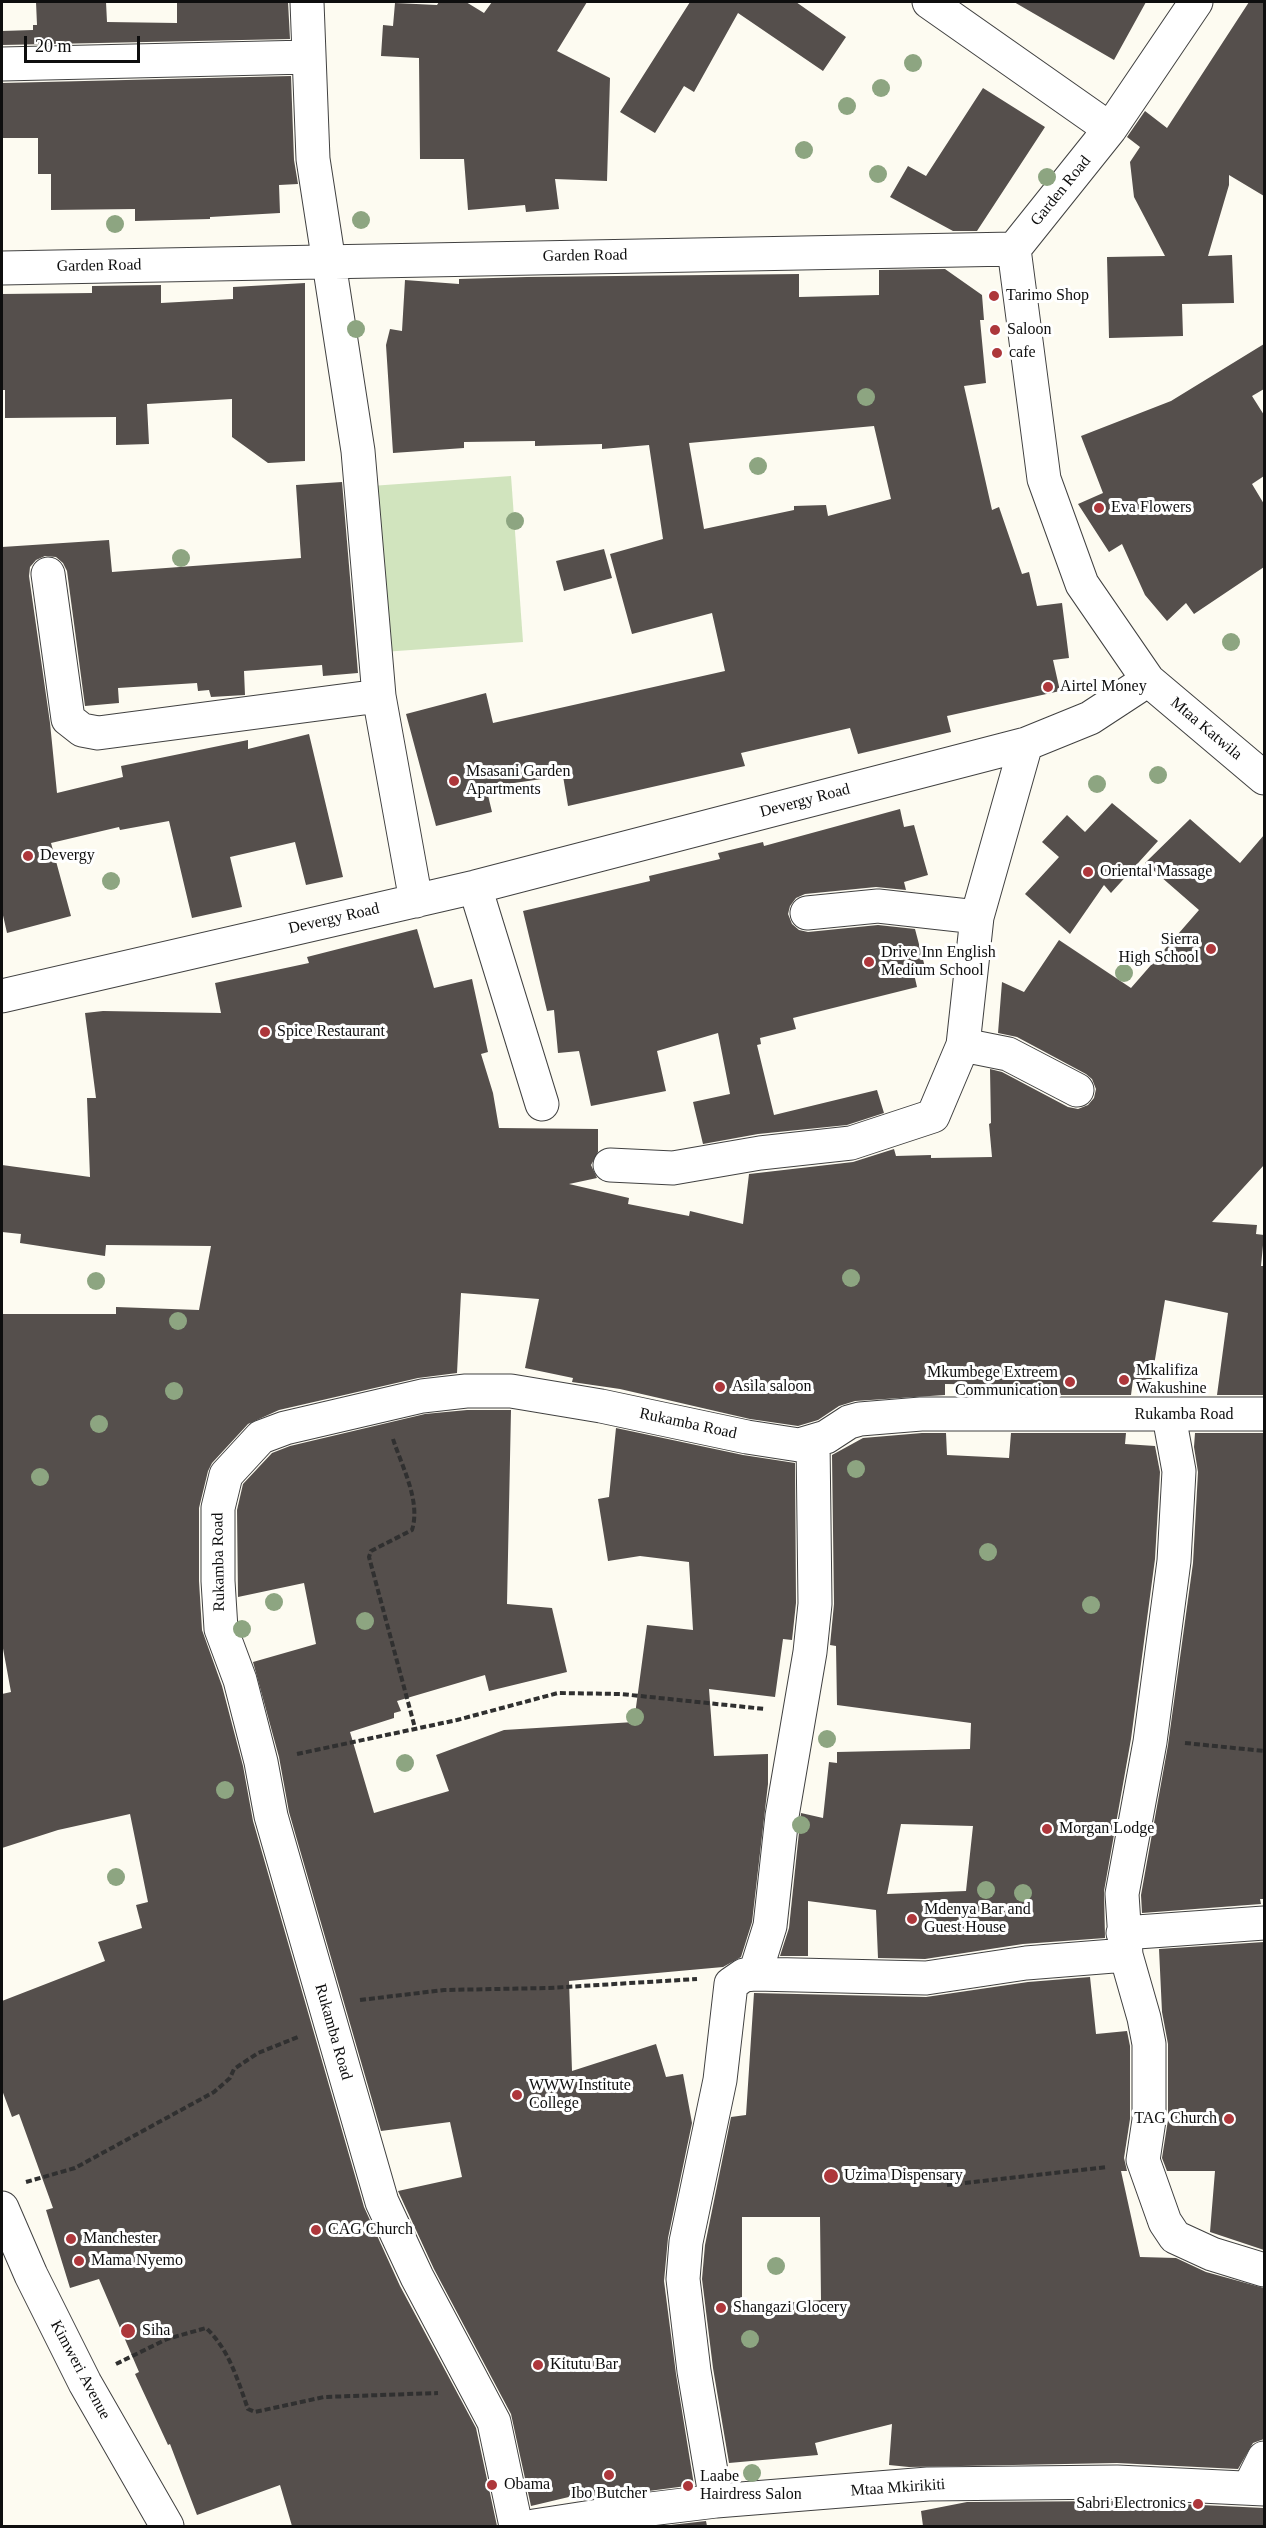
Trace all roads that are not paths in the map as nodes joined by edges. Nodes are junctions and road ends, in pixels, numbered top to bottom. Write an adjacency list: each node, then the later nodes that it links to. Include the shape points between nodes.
1 (307, 2): 4 (street)
2 (929, 2): 6 (street)
3 (1196, 2): 6 (street, Garden Road)
4 (309, 57): 5 (street); 8 (street, via 313,159)
5 (2, 64)
6 (1110, 129): 7 (street, Garden Road)
7 (1014, 249): 8 (street, Garden Road); 11 (street, via 1044,479 1082,584)
8 (327, 261): 9 (street, Garden Road); 12 (street, via 358,451)
9 (2, 268)
10 (48, 574): 12 (street, via 68,720 82,730 98,733)
11 (1148, 680): 13 (street, Devergy Road, via 1090,718); 14 (street, Mtaa Katwila)
12 (379, 696): 16 (street)
13 (1026, 744): 15 (street, Devergy Road); 18 (street)
14 (1264, 778)
15 (475, 887): 16 (street, Devergy Road); 22 (street)
16 (416, 901): 19 (street, Devergy Road)
17 (807, 913): 18 (street, via 878,906)
18 (977, 917): 20 (street)
19 (2, 996)
20 (963, 1045): 21 (street, via 1008,1054); 23 (street, via 933,1116 850,1143 673,1168)
21 (1077, 1090)
22 (542, 1104)
23 (610, 1165)
24 (1264, 1414): 25 (street, Rukamba Road)
25 (1169, 1416): 26 (street, Rukamba Road, via 900,1415 849,1422); 28 (street, via 1179,1471 1174,1561 1150,1742 1122,1894)
26 (813, 1442): 29 (street, via 815,1604 810,1652 782,1816 770,1926); 36 (street, Rukamba Road, via 786,1444 511,1391 466,1391 422,1396 285,1428 261,1437 226,1475 218,1508 221,1629 240,1680 271,1816 382,2202 494,2422)
27 (1264, 1923): 28 (street)
28 (1125, 1944): 29 (street, via 926,1978); 31 (street, via 1149,2044 1149,2120 1143,2160 1164,2222 1175,2236 1212,2254)
29 (743, 1979): 34 (street, via 686,2242 683,2279)
30 (2, 2208): 35 (street, Kimweri Avenue, via 84,2382)
31 (1264, 2270)
32 (1264, 2458): 33 (street)
33 (1257, 2488): 34 (street, Mtaa Mkirikiti, via 1118,2482 928,2484)
34 (716, 2502): 37 (street, Mtaa Mkirikiti)
35 (167, 2526)
36 (516, 2526)
37 (534, 2526)

